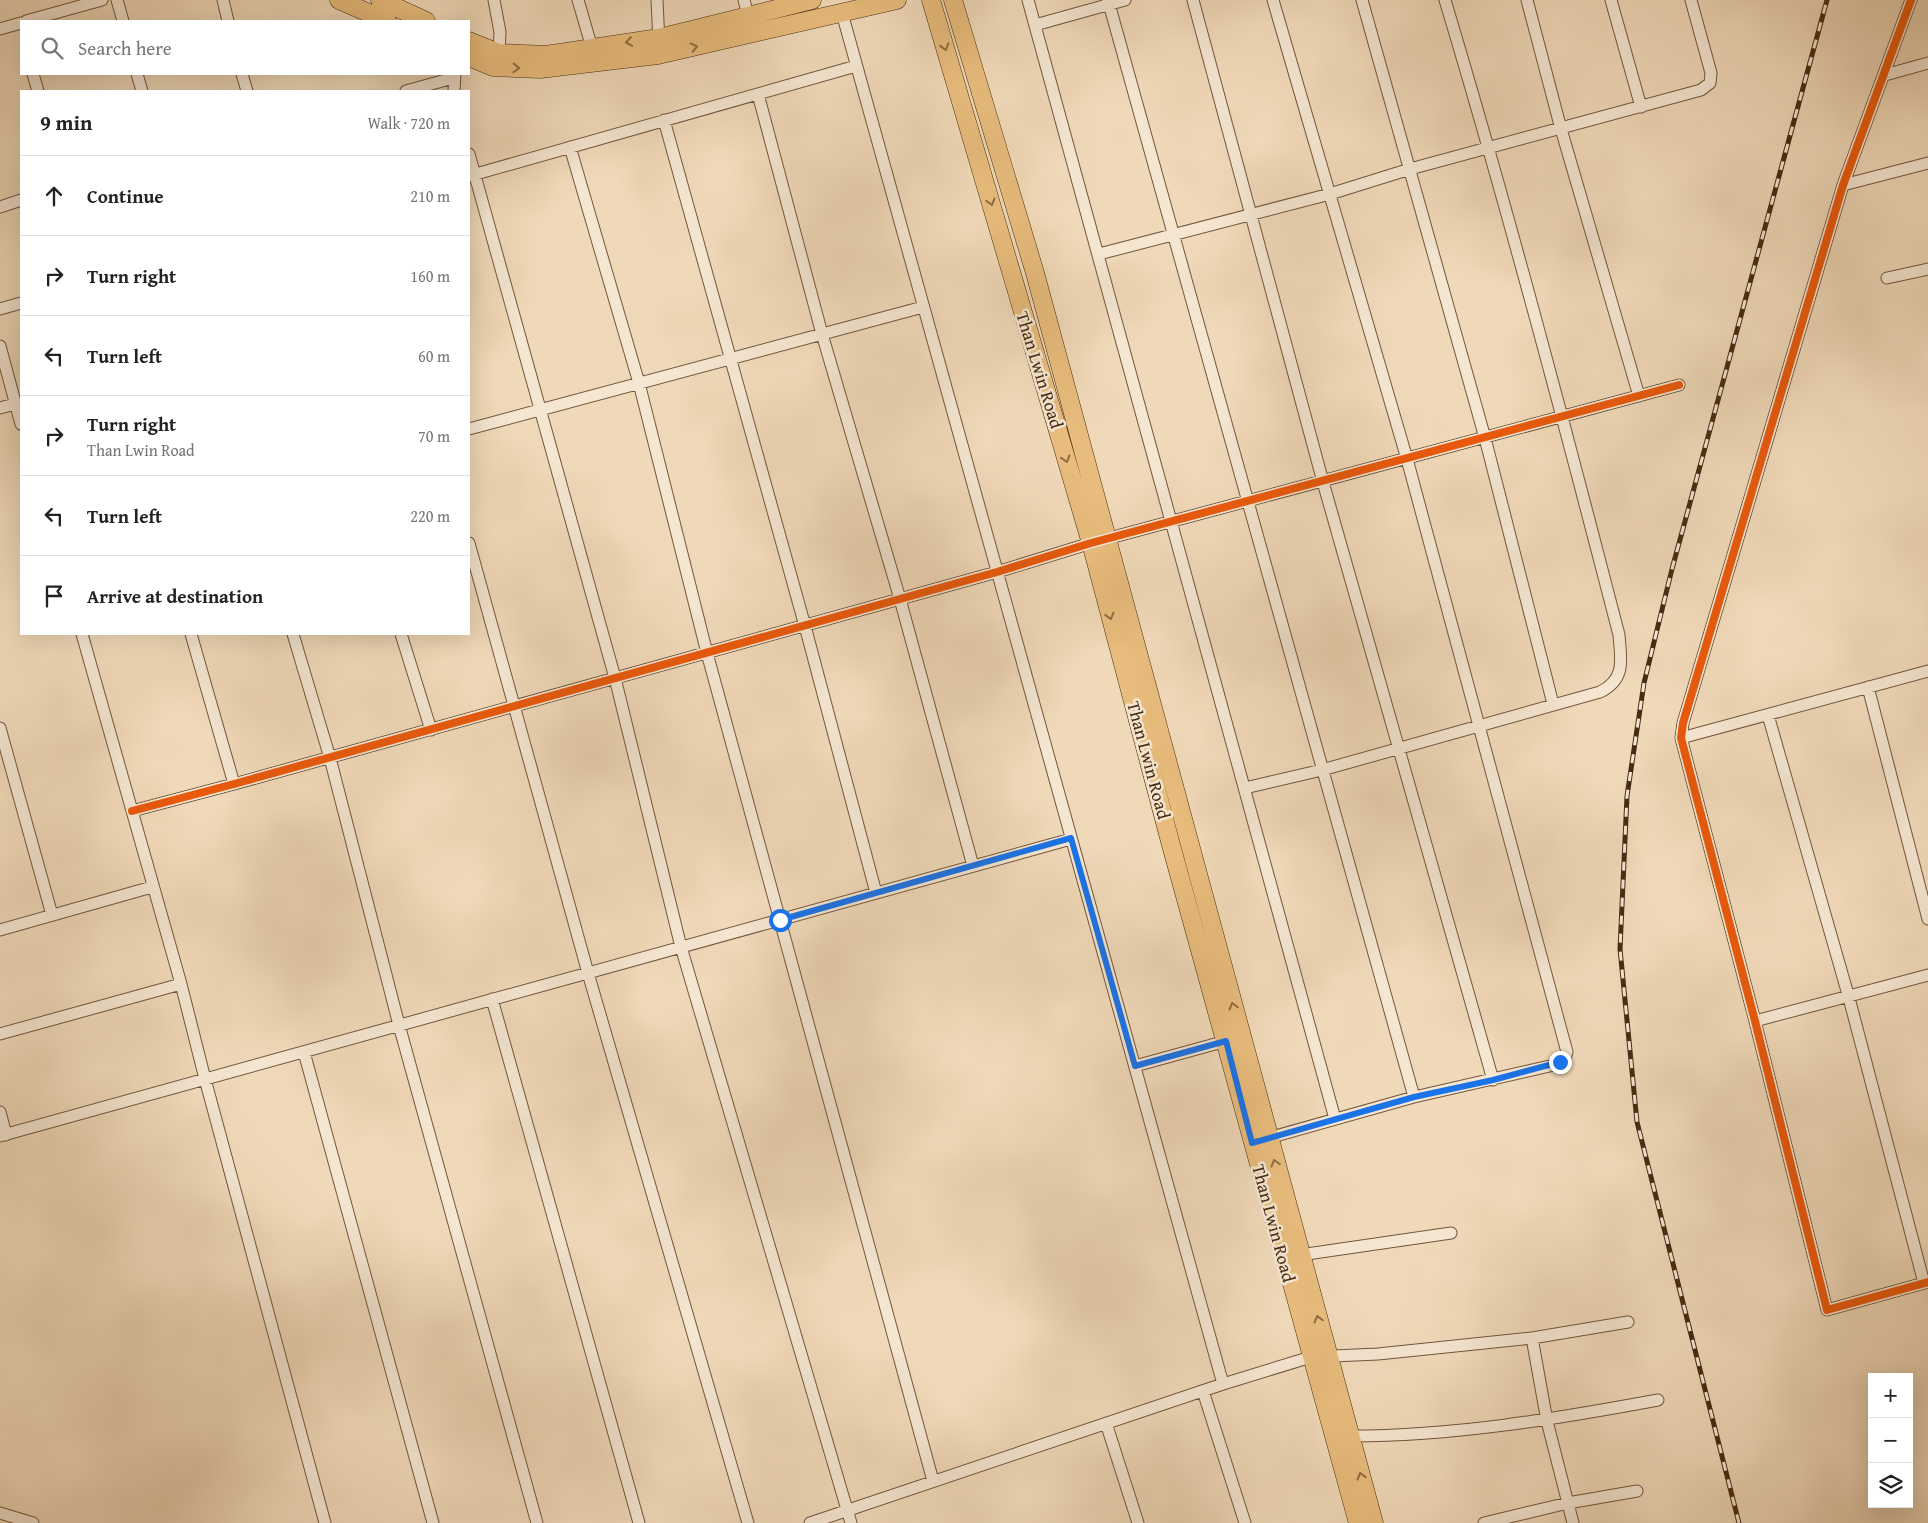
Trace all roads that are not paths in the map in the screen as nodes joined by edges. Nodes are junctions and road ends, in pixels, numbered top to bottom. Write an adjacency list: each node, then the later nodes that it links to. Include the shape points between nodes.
1 (102, 0): 27 (street)
2 (117, 0): 28 (street)
3 (223, 0): 29 (street)
4 (339, 0): 30 (main road)
5 (380, 0): 24 (main road)
6 (494, 0): 38 (street, via 500,32)
7 (578, 0): 37 (street)
8 (657, 0): 36 (street)
9 (812, 0): 25 (main road)
10 (897, 0): 26 (main road)
11 (931, 0): 90 (main road, Than Lwin Road, one-way to 90)
12 (953, 0): 90 (main road, Than Lwin Road, via 1035,273)
13 (1028, 0): 33 (street)
14 (1125, 0): 23 (street)
15 (1193, 0): 65 (street)
16 (1273, 0): 62 (street)
17 (1362, 0): 59 (street)
18 (1445, 0): 57 (street)
19 (1527, 0): 55 (street)
20 (1611, 0): 53 (street)
21 (1691, 0): 53 (street, via 1711,73 1710,83 1700,90)
22 (1911, 0): 42 (street)
23 (1109, 2): 33 (street); 66 (street)
24 (405, 5): 31 (main road)
25 (746, 8): 36 (main road)
26 (842, 13): 36 (main road, one-way to 26); 41 (street)
27 (35, 20)
28 (122, 20)
29 (228, 20)
30 (385, 20)
31 (425, 20)
32 (20, 24): 34 (street)
33 (1035, 25): 67 (street)
34 (0, 29)
35 (470, 41): 38 (main road)
36 (658, 46): 37 (main road, one-way to 37); 39 (main road, one-way to 36, via 493,67 540,69)
37 (592, 48): 38 (main road, via 546,55)
38 (499, 54)
39 (470, 57)
40 (1928, 63): 42 (street)
41 (856, 66): 52 (street); 71 (street)
42 (1885, 74): 61 (street)
43 (33, 75): 47 (street)
44 (137, 75): 48 (street)
45 (242, 75): 49 (street)
46 (454, 76): 50 (street); 51 (street)
47 (38, 90)
48 (142, 90)
49 (247, 90)
50 (409, 90)
51 (454, 90)
52 (758, 94): 54 (street); 73 (street)
53 (1642, 106): 55 (street)
54 (664, 120): 56 (street); 75 (street)
55 (1561, 129): 57 (street); 78 (street)
56 (570, 147): 60 (street); 76 (street)
57 (1490, 149): 59 (street); 82 (street)
58 (1928, 163): 61 (street)
59 (1410, 169): 62 (street); 85 (street)
60 (471, 175): 81 (street)
61 (1843, 185): 109 (street)
62 (1330, 194): 65 (street); 86 (street)
63 (20, 200): 64 (street)
64 (0, 206)
65 (1251, 215): 66 (street); 87 (street)
66 (1174, 236): 67 (street); 88 (street)
67 (1099, 254): 89 (street)
68 (1928, 269): 69 (street)
69 (1887, 278)
70 (20, 303): 72 (street)
71 (923, 307): 73 (street); 92 (street)
72 (0, 309)
73 (822, 334): 75 (street); 93 (street)
74 (0, 346): 79 (street)
75 (730, 359): 76 (street); 94 (street)
76 (639, 383): 81 (street); 99 (street)
77 (1678, 385): 78 (street)
78 (1639, 396): 82 (street)
79 (15, 404): 80 (street); 83 (street)
80 (0, 408)
81 (542, 409): 84 (street); 101 (street)
82 (1563, 416): 85 (street); 103 (street, via 1621,653 1618,680 1611,686)
83 (20, 421)
84 (470, 429)
85 (1485, 438): 86 (street); 103 (street)
86 (1407, 459): 87 (street); 106 (street)
87 (1324, 482): 88 (street); 110 (street)
88 (1248, 502): 89 (street); 112 (street)
89 (1172, 523): 90 (street); 114 (street)
90 (1100, 542): 92 (street); 133 (main road, Than Lwin Road, one-way to 133, via 1150,768); 142 (main road, Than Lwin Road, one-way to 90)
91 (470, 547): 104 (street)
92 (997, 572): 93 (street); 116 (street)
93 (900, 599): 94 (street); 117 (street)
94 (805, 626): 99 (street); 119 (street)
95 (82, 635): 115 (street)
96 (191, 635): 113 (street)
97 (293, 635): 111 (street)
98 (401, 635): 108 (street)
99 (707, 653): 101 (street); 122 (street)
100 (1928, 671): 102 (street)
101 (616, 678): 104 (street); 124 (street)
102 (1868, 687): 105 (street); 121 (street)
103 (1553, 704): 106 (street)
104 (513, 707): 108 (street); 125 (street)
105 (1768, 715): 109 (street); 128 (street)
106 (1480, 725): 110 (street); 137 (street, via 1567,1052 1565,1058 1554,1065)
107 (0, 728): 120 (street)
108 (431, 730): 111 (street)
109 (1681, 738): 130 (street)
110 (1399, 748): 112 (street); 137 (street)
111 (330, 758): 113 (street); 131 (street)
112 (1322, 770): 114 (street); 138 (street)
113 (234, 784): 115 (street)
114 (1245, 788): 140 (street)
115 (132, 811): 118 (street)
116 (1071, 838): 117 (street); 135 (street)
117 (973, 866): 119 (street)
118 (152, 887): 120 (street); 127 (street)
119 (876, 893): 122 (street)
120 (52, 915): 123 (street)
121 (1928, 919)
122 (780, 920): 124 (street); 155 (street)
123 (0, 930)
124 (681, 947): 125 (street); 158 (street)
125 (588, 973): 129 (street); 165 (street)
126 (1928, 975): 128 (street)
127 (181, 984): 132 (street); 136 (street)
128 (1849, 998): 130 (street); 145 (street)
129 (492, 999): 131 (street); 164 (street)
130 (1755, 1020): 145 (street, via 1827,1310)
131 (399, 1025): 134 (street); 163 (street)
132 (0, 1034)
133 (1226, 1041): 135 (street); 142 (main road, Than Lwin Road)
134 (304, 1052): 136 (street); 162 (street)
135 (1135, 1066): 149 (street)
136 (205, 1079): 141 (street); 161 (street)
137 (1493, 1080): 138 (street)
138 (1414, 1097): 140 (street)
139 (0, 1112): 141 (street)
140 (1335, 1119): 142 (street)
141 (3, 1135)
142 (1261, 1140): 144 (main road, Than Lwin Road, one-way to 142); 148 (main road, Than Lwin Road)
143 (1451, 1233): 144 (street)
144 (1300, 1255): 148 (main road, Than Lwin Road, one-way to 144)
145 (1926, 1282)
146 (1628, 1322): 147 (street)
147 (1532, 1338): 148 (street); 152 (street)
148 (1319, 1357): 149 (street); 154 (main road, Than Lwin Road); 170 (main road, Than Lwin Road)
149 (1224, 1384): 150 (street)
150 (1203, 1391): 153 (street); 169 (street)
151 (1658, 1400): 152 (street)
152 (1548, 1421): 154 (street, via 1402,1436); 157 (street)
153 (1106, 1423): 155 (street); 168 (street)
154 (1350, 1436): 171 (main road, Than Lwin Road, one-way to 154)
155 (933, 1481): 158 (street)
156 (1637, 1491): 157 (street)
157 (1568, 1503): 172 (street); 173 (street)
158 (847, 1510): 166 (street); 167 (street)
159 (0, 1513): 160 (street)
160 (33, 1523)
161 (326, 1523)
162 (433, 1523)
163 (537, 1523)
164 (638, 1523)
165 (748, 1523)
166 (810, 1523)
167 (851, 1523)
168 (1136, 1523)
169 (1244, 1523)
170 (1358, 1523)
171 (1374, 1523)
172 (1484, 1523)
173 (1573, 1523)

